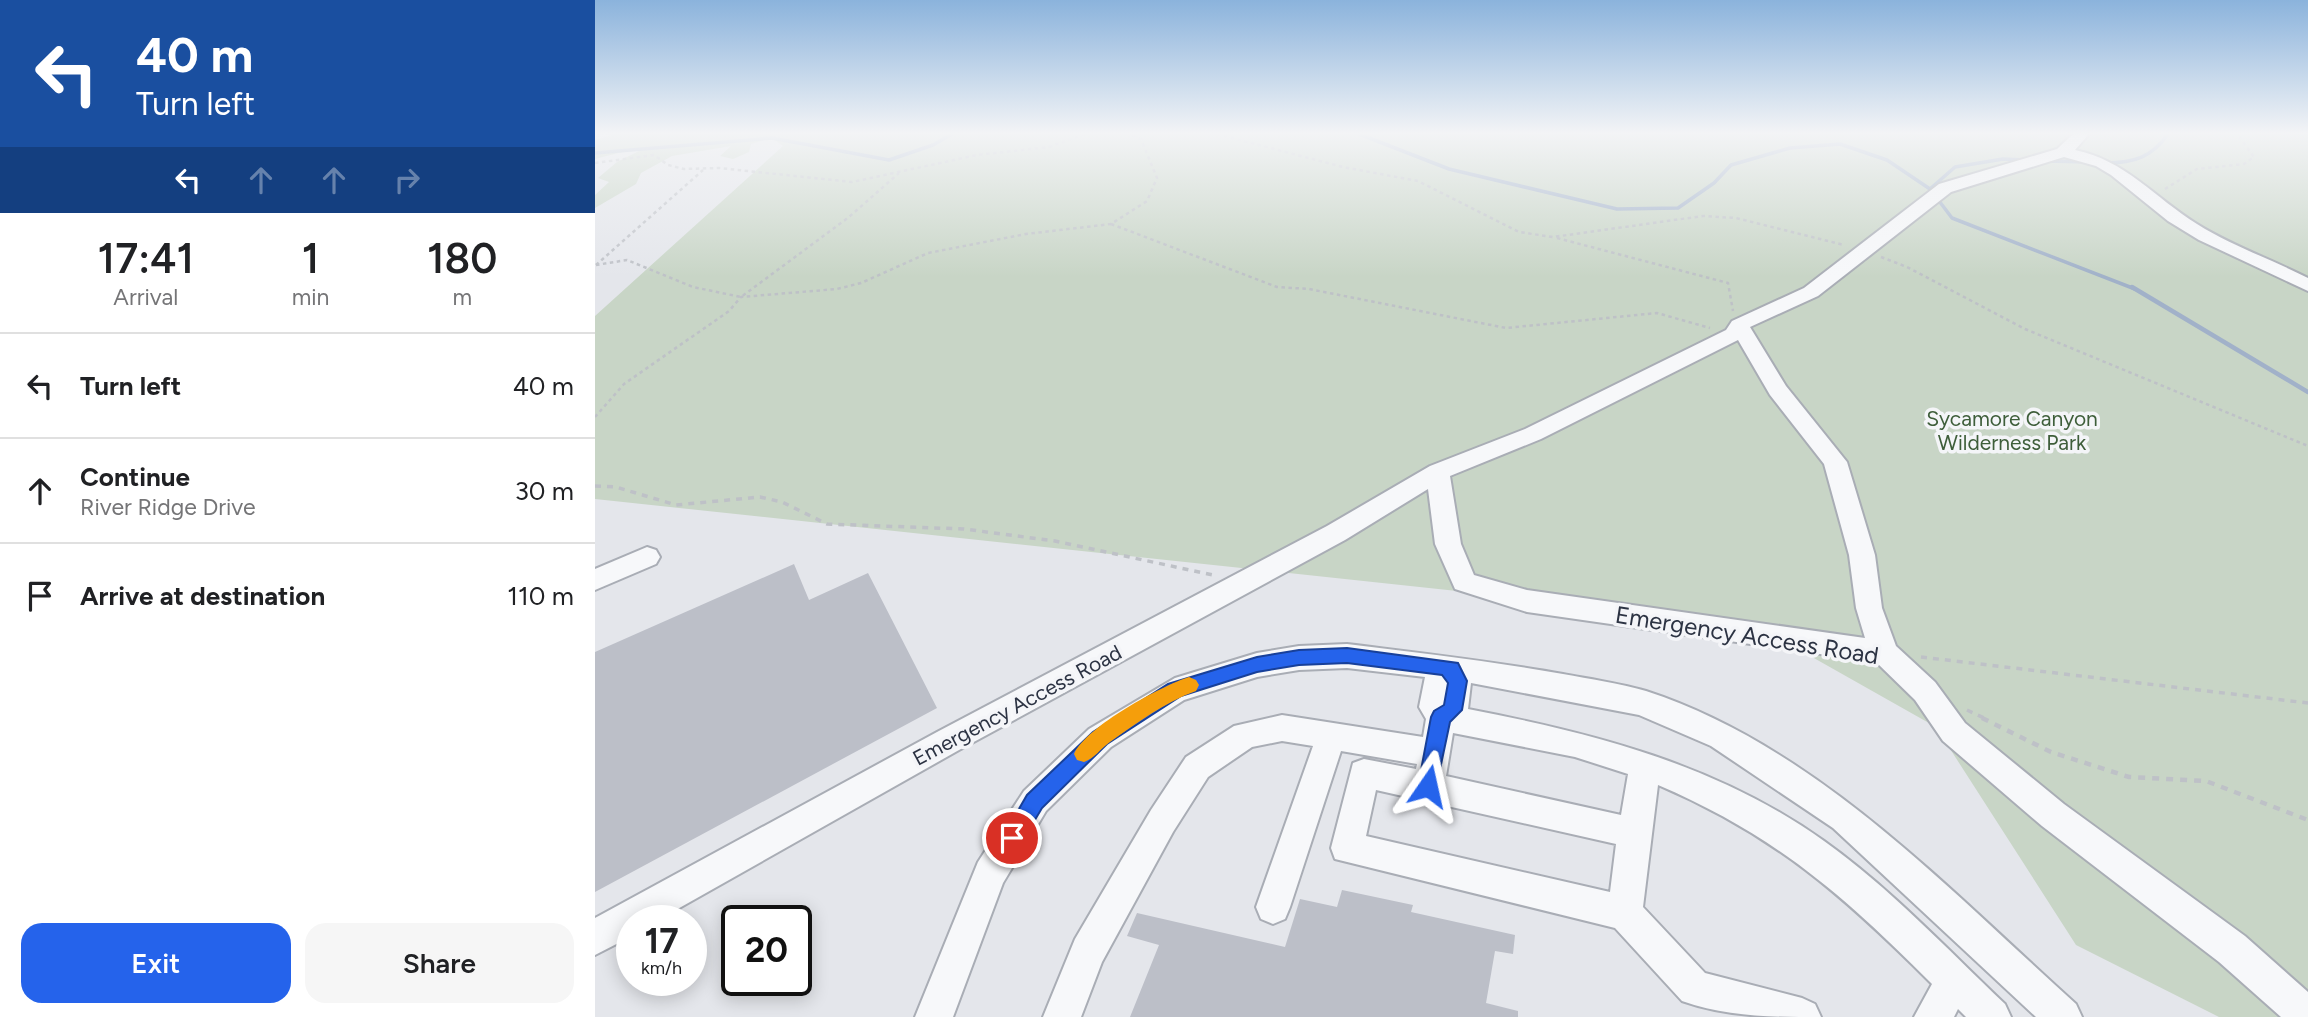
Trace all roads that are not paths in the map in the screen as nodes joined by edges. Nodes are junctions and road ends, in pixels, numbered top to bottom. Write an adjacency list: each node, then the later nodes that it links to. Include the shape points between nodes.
1 (1966, 181): 4 (lane, Emergency Access Road, via 1945,188 1811,292)
2 (2132, 181): 3 (lane, Emergency Access Road, via 2198,232)
3 (2308, 285)
4 (1736, 330): 5 (lane, Emergency Access Road, via 1533,434); 8 (lane, via 1835,462 1861,555 1869,608)
5 (1439, 472): 8 (lane, Emergency Access Road, via 1448,544 1464,582 1527,601); 18 (lane, Emergency Access Road)
6 (647, 557): 7 (lane)
7 (595, 580)
8 (1884, 652): 20 (lane, Emergency Access Road, via 1925,691 1954,732 2053,815 2232,949)
9 (1451, 671): 10 (lane, via 1439,677 1434,707); 21 (lane, via 1347,656 1299,657 1257,665 1175,690 1100,738 1035,801 990,874); 26 (lane, via 1490,673 1643,703 1721,737 1844,817)
10 (1441, 717): 12 (lane); 13 (lane, via 1615,755)
11 (1331, 737): 12 (lane); 16 (lane); 22 (lane, via 1282,728 1245,735 1197,767 1088,952)
12 (1435, 753): 14 (lane)
13 (1645, 767): 15 (lane); 19 (lane, via 1750,815 1811,851)
14 (1428, 786): 15 (lane); 17 (lane, via 1364,773 1347,848)
15 (1634, 833): 17 (lane)
16 (1273, 907)
17 (1625, 913): 23 (lane, via 1695,988)
18 (595, 937)
19 (1954, 981): 24 (lane); 25 (lane)
20 (2308, 1016)
21 (934, 1017)
22 (1062, 1017)
23 (1802, 1017)
24 (1933, 1017)
25 (1992, 1017)
26 (2063, 1017)

